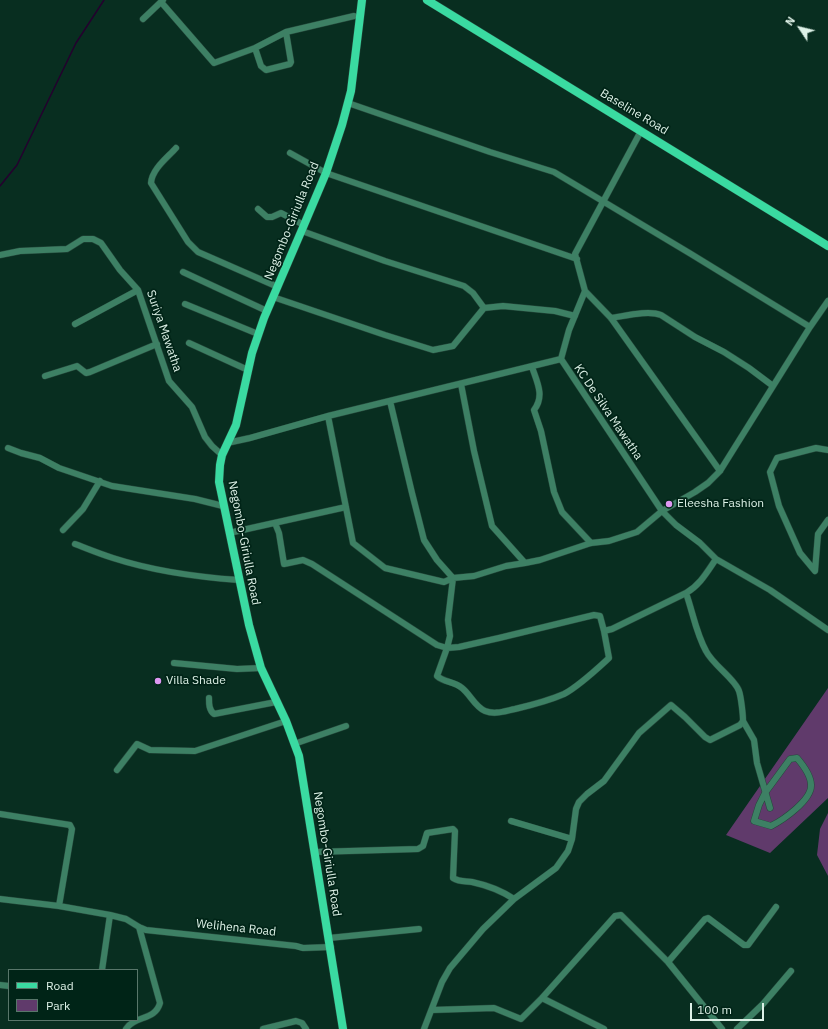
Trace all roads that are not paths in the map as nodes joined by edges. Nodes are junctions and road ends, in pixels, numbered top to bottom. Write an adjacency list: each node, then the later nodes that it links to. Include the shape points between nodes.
1 (362, 0): 8 (main road, Negombo-Giriulla Road, via 358,48)
2 (427, 0): 9 (main road, Baseline Road)
3 (162, 1): 5 (street); 7 (street, via 214,63)
4 (354, 16): 6 (street)
5 (143, 20)
6 (286, 32): 7 (street); 7 (street, via 290,64 266,70 261,66)
7 (255, 48)
8 (348, 103): 12 (main road, Negombo-Giriulla Road); 13 (street, via 554,172)
9 (641, 131): 13 (street); 16 (main road, Baseline Road)
10 (176, 148): 20 (street, via 156,171 150,183 188,242 198,252)
11 (290, 153): 12 (street)
12 (326, 173): 15 (main road, Negombo-Giriulla Road); 18 (street)
13 (604, 202): 18 (street, via 575,254); 31 (street)
14 (258, 208): 15 (street, via 267,217 281,213)
15 (303, 228): 20 (main road, Negombo-Giriulla Road); 26 (street, via 385,262 464,286)
16 (827, 244)
17 (0, 255): 21 (street, Suriya Mawatha, via 20,251 67,249 83,239 92,239 100,244)
18 (576, 259): 22 (street)
19 (183, 272): 27 (street)
20 (278, 287): 23 (main road, Negombo-Giriulla Road)
21 (138, 290): 30 (street); 34 (street, Suriya Mawatha)
22 (586, 291): 28 (street); 29 (street)
23 (273, 297): 26 (street, via 433,350 453,346); 27 (main road, Negombo-Giriulla Road)
24 (828, 301): 31 (street)
25 (185, 304): 32 (street)
26 (484, 308): 28 (street, via 503,306 555,311)
27 (267, 311): 32 (main road, Negombo-Giriulla Road)
28 (575, 316): 35 (street)
29 (611, 318): 40 (street, via 661,315 724,352); 47 (street)
30 (75, 324)
31 (810, 328): 40 (street)
32 (258, 334): 37 (main road, Negombo-Giriulla Road)
33 (189, 343): 37 (street)
34 (157, 344): 38 (street, via 90,372 86,373 77,366); 46 (street, Suriya Mawatha, via 169,381 192,407 205,437)
35 (560, 360): 36 (street, KC De Silva Mawatha); 51 (street, KC De Silva Mawatha)
36 (532, 367): 39 (street, KC De Silva Mawatha); 56 (street, via 540,394 534,410 554,492 562,512)
37 (248, 370): 43 (main road, Negombo-Giriulla Road, via 236,425)
38 (45, 376)
39 (461, 384): 41 (street, KC De Silva Mawatha); 59 (street, via 492,526)
40 (773, 386): 47 (street)
41 (390, 401): 42 (street, KC De Silva Mawatha); 60 (street, via 424,540)
42 (328, 416): 43 (street, KC De Silva Mawatha); 50 (street)
43 (227, 443): 46 (main road, Negombo-Giriulla Road)
44 (8, 448): 48 (street)
45 (828, 450): 52 (street, via 816,448 777,458 770,472 778,506 800,553 815,571 818,534)
46 (222, 455): 49 (main road, Negombo-Giriulla Road, via 218,482)
47 (720, 471): 51 (street, via 694,492)
48 (100, 481): 49 (street, via 112,486); 54 (street, via 83,509)
49 (223, 506): 55 (main road, Negombo-Giriulla Road)
50 (346, 507): 53 (street); 60 (street, via 353,543 385,568 444,582)
51 (662, 511): 56 (street, via 637,532 609,541); 58 (street, KC De Silva Mawatha)
52 (828, 520)
53 (275, 523): 55 (street); 65 (street, via 284,564 303,560 312,564 437,645)
54 (63, 530)
55 (229, 533): 61 (main road, Negombo-Giriulla Road)
56 (591, 543): 59 (street)
57 (76, 544): 61 (street, via 113,558 162,571)
58 (716, 559): 62 (street, via 694,589); 63 (street, KC De Silva Mawatha, via 770,590)
59 (525, 563): 60 (street, via 474,576)
60 (453, 578): 65 (street)
61 (239, 580): 67 (main road, Negombo-Giriulla Road)
62 (686, 593): 64 (street); 71 (street, via 705,650 739,691)
63 (828, 630)
64 (604, 631): 65 (street, via 600,616 594,615 479,643); 65 (street, via 609,658 566,693 549,700 496,713 484,711 462,687 443,681 437,676)
65 (447, 648)
66 (174, 663): 67 (street, via 237,669)
67 (261, 668): 69 (main road, Negombo-Giriulla Road)
68 (209, 698): 69 (street, via 214,714)
69 (276, 702): 70 (main road, Negombo-Giriulla Road)
70 (286, 721): 73 (main road, Negombo-Giriulla Road); 74 (street, via 195,751 150,750 137,744)
71 (743, 721): 75 (street, via 754,740); 79 (street, via 710,740 671,705 639,734 604,781 579,802)
72 (346, 726): 73 (street)
73 (294, 744): 80 (main road, Negombo-Giriulla Road)
74 (117, 770)
75 (765, 793): 75 (street, via 754,822 771,826 794,812 810,792 811,785 804,766 797,758 790,759); 76 (street)
76 (770, 808)
77 (0, 814): 83 (street, via 70,825 72,829)
78 (511, 821): 79 (street)
79 (572, 839): 81 (street, via 568,852 556,868)
80 (314, 852): 81 (street, via 418,849 423,846 427,833 453,829 453,878 473,882); 88 (main road, Negombo-Giriulla Road)
81 (514, 899): 94 (street, via 483,929 450,968)
82 (0, 900): 83 (street, Welihena Road)
83 (58, 906): 85 (street, Welihena Road)
84 (776, 908): 90 (street, via 748,946 705,918)
85 (110, 915): 86 (street, Welihena Road, via 126,919); 91 (street)
86 (139, 927): 89 (street, Welihena Road, via 146,930 303,948); 95 (street, via 160,1003 158,1010)
87 (419, 929): 88 (street)
88 (329, 938): 89 (main road, Negombo-Giriulla Road)
89 (331, 947): 100 (main road, Negombo-Giriulla Road)
90 (668, 962): 93 (street, via 621,915 615,916); 103 (street)
91 (102, 969)
92 (791, 971): 104 (street)
93 (542, 998): 94 (street, via 521,1019 494,1008); 102 (street)
94 (432, 1010): 101 (street)
95 (138, 1020)
96 (135, 1021): 97 (street)
97 (126, 1029)
98 (263, 1029): 99 (street, via 296,1021 302,1023)
99 (306, 1029)
100 (343, 1029)
101 (424, 1029)
102 (604, 1029)
103 (722, 1029)
104 (737, 1029)

